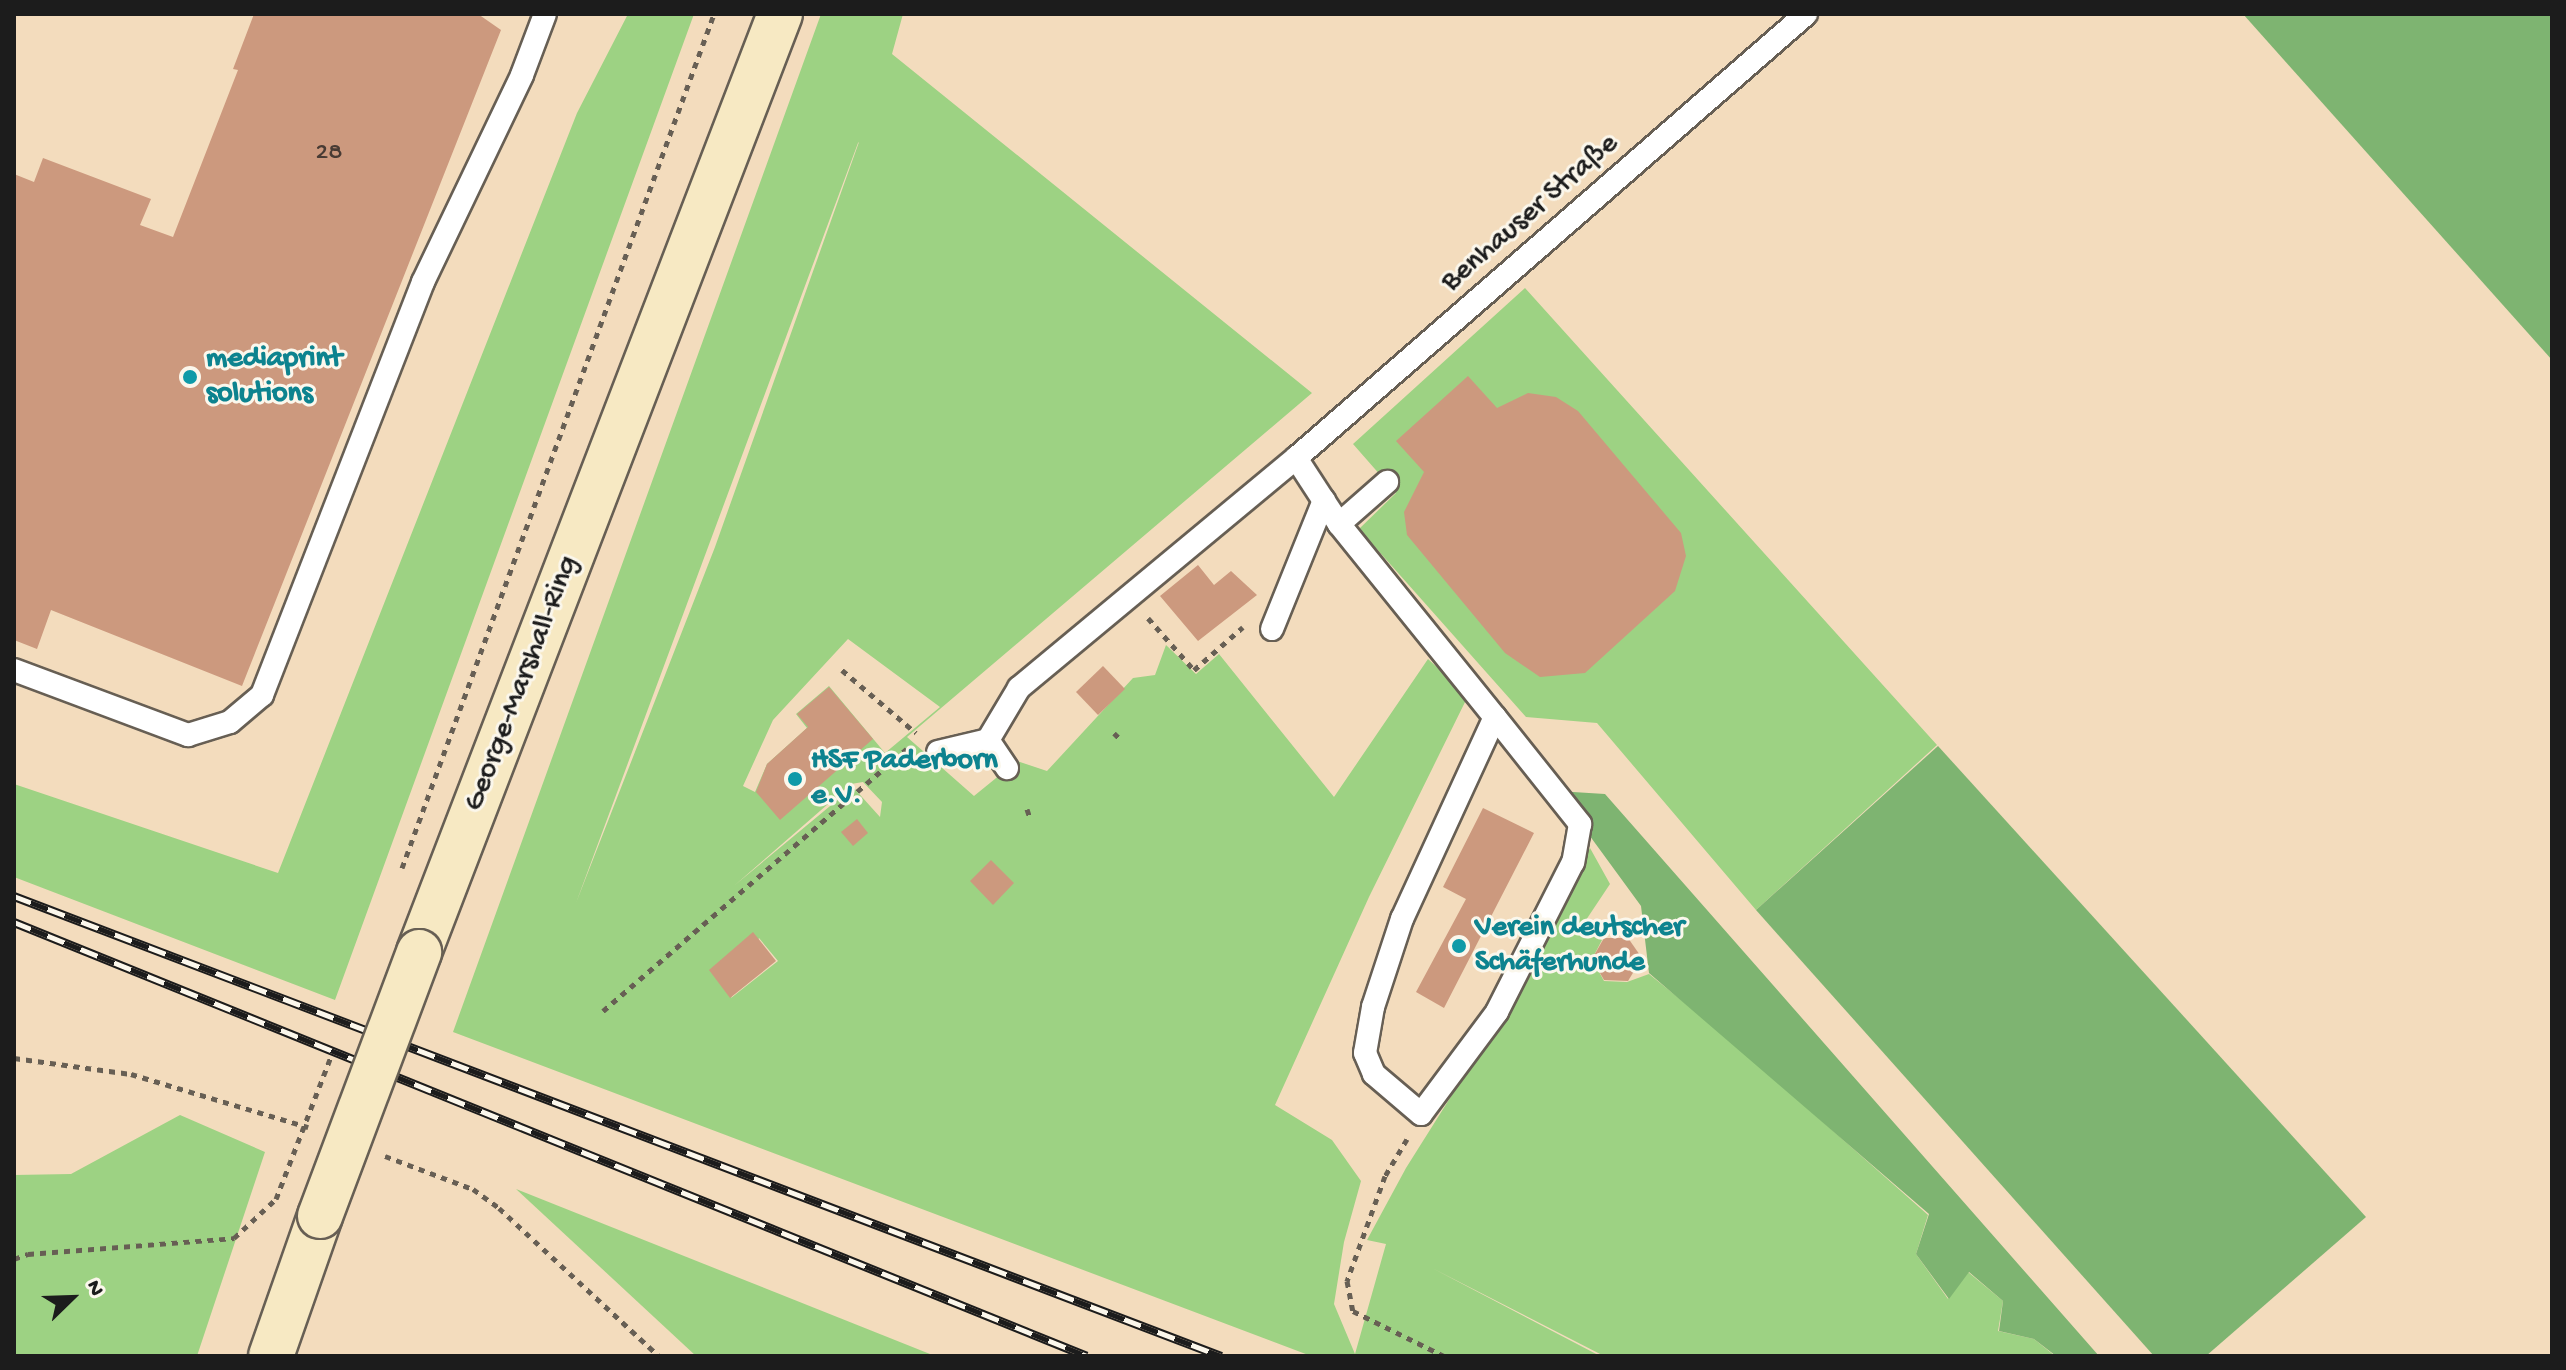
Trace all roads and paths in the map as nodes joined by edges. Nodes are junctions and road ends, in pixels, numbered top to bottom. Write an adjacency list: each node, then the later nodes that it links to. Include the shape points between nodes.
1 (545, 14): 11 (lane, via 522,75 423,282 262,695 230,722 188,735)
2 (714, 14): 22 (path)
3 (780, 14): 28 (main road, George-Marshall-Ring, bridge, via 419,952)
4 (1806, 14): 5 (lane, Benhauser Straße)
5 (1296, 458): 7 (lane); 9 (lane, Benhauser Straße)
6 (1387, 482): 8 (lane)
7 (1324, 500): 8 (lane); 10 (lane)
8 (1339, 524): 13 (lane)
9 (1129, 596): 10 (path, via 1194,670 1259,613); 15 (lane, Benhauser Straße, via 1019,688)
10 (1274, 623)
11 (14, 670)
12 (842, 670): 18 (path)
13 (1495, 717): 25 (lane, via 1402,919 1373,1007 1365,1053 1374,1074); 25 (lane, via 1580,824 1573,862 1497,1012)
14 (1114, 733): 16 (path)
15 (988, 740): 18 (lane); 19 (lane)
16 (1121, 740)
17 (914, 744): 23 (path)
18 (938, 752)
19 (1007, 768)
20 (1027, 809): 21 (path)
21 (1030, 818)
22 (399, 877)
23 (603, 1011)
24 (338, 1038): 26 (path, bridge, via 276,1199 234,1238)
25 (1421, 1114): 30 (path, via 1385,1176 1347,1281 1353,1311)
26 (14, 1259)
27 (567, 1267): 29 (path)
28 (271, 1356)
29 (659, 1356)
30 (1444, 1356)

